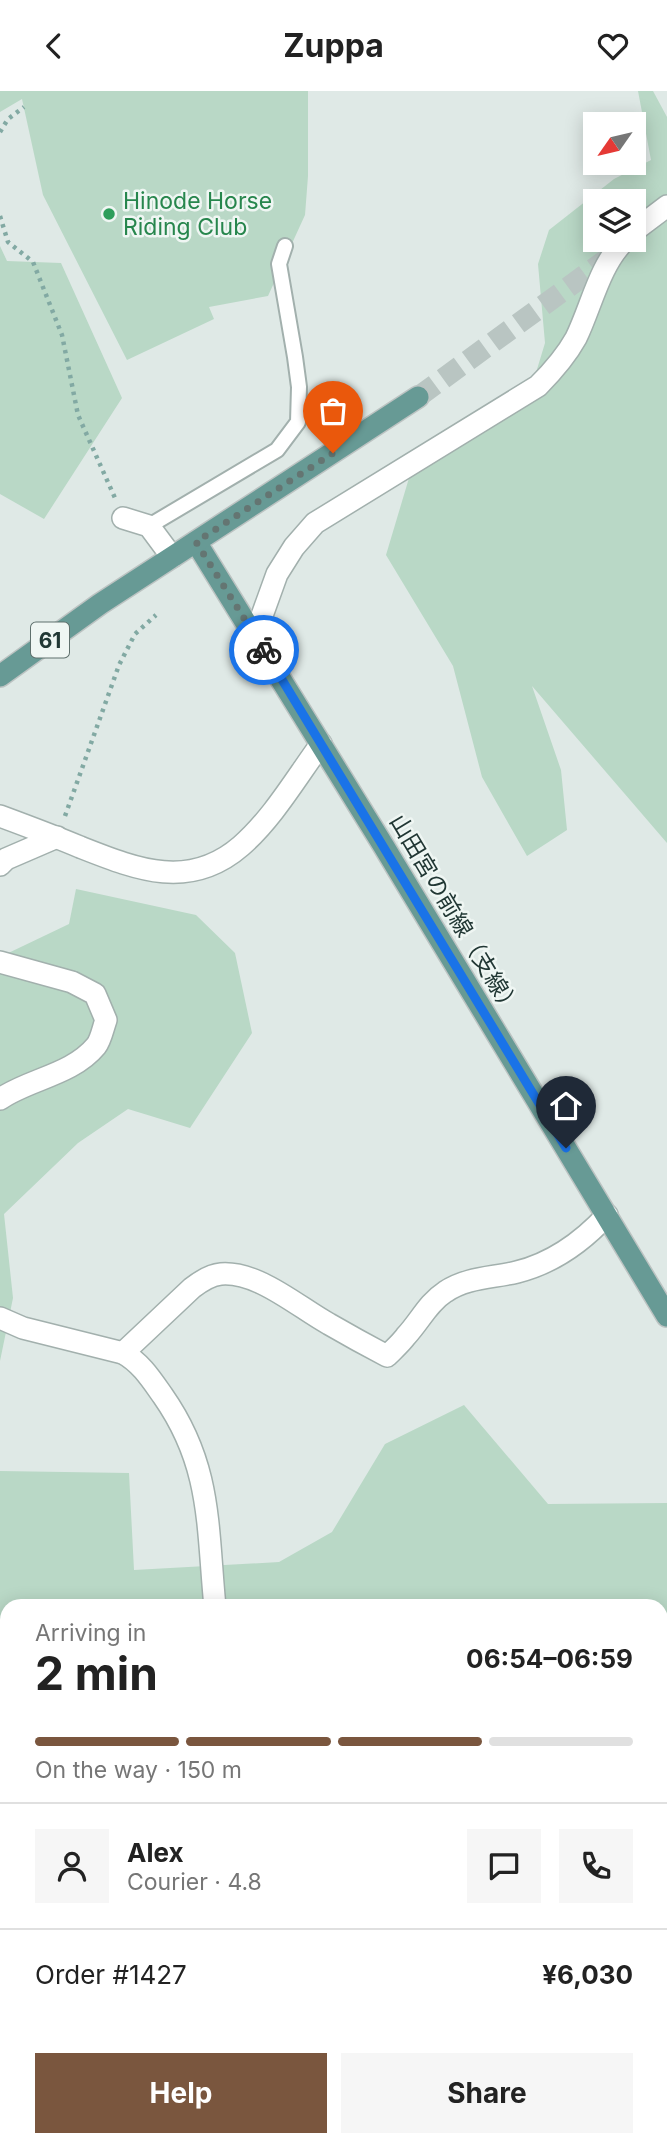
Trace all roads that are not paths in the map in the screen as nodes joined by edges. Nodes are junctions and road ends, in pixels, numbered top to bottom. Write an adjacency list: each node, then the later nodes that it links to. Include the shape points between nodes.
1 (667, 206): 2 (street)
2 (646, 222)
3 (285, 246): 7 (lane, via 279,264 299,387 298,422 276,450)
4 (615, 252): 10 (street, via 558,365 538,386 315,523 276,574)
5 (418, 397): 8 (main road, 61)
6 (124, 518): 7 (street)
7 (149, 526): 9 (street)
8 (196, 542): 9 (main road, 61); 10 (main road, 山田宮の前線（支線）)
9 (172, 557): 11 (main road, 61)
10 (255, 635): 12 (main road, 山田宮の前線（支線）)
11 (0, 676)
12 (321, 744): 14 (street, via 251,836 208,866 174,873 148,871); 18 (main road, 山田宮の前線（支線）)
13 (0, 815): 14 (street)
14 (57, 838): 15 (street)
15 (0, 865)
16 (0, 962): 17 (street, via 72,982 95,994 106,1020 97,1045 70,1066)
17 (0, 1099)
18 (607, 1215): 19 (main road, 山田宮の前線（支線）); 21 (street, via 565,1252 540,1265 472,1279 446,1291 387,1356 257,1280 220,1274 192,1288)
19 (667, 1316)
20 (0, 1318): 21 (street)
21 (123, 1353): 22 (street, via 149,1375 179,1419 196,1456)
22 (214, 1599)

